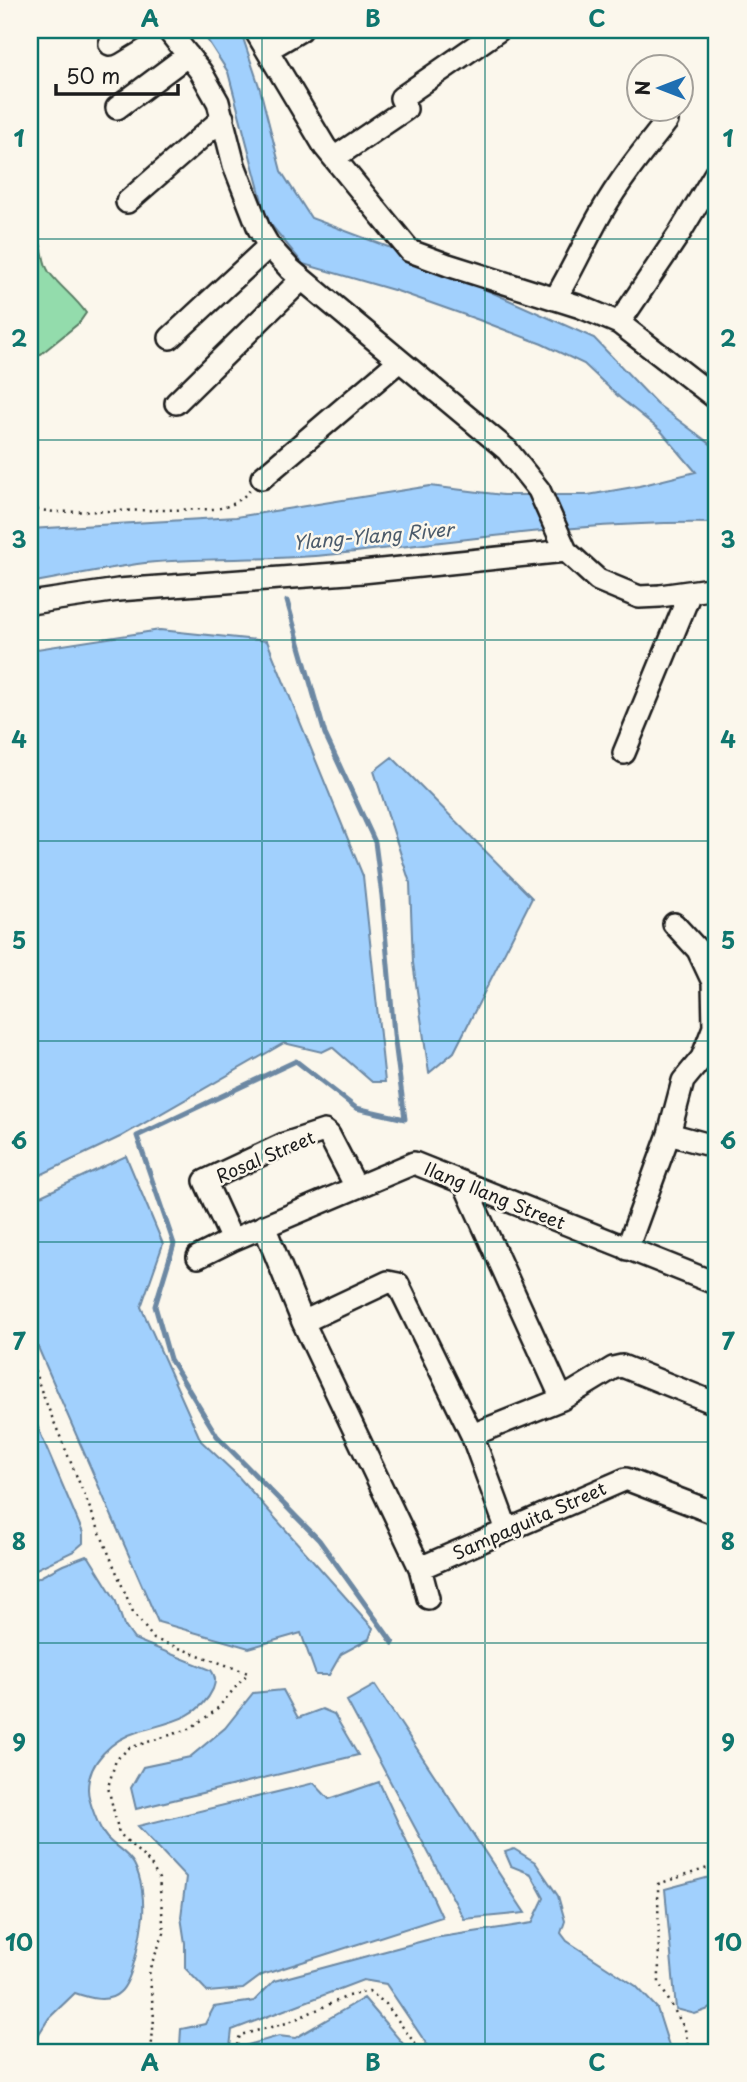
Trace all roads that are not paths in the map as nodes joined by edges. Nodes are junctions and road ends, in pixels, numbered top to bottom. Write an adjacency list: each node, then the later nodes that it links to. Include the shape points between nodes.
1 (133, 30): 6 (street)
2 (168, 30): 8 (street)
3 (255, 30): 7 (street)
4 (301, 30): 7 (street)
5 (499, 30): 12 (street, via 401,98 406,109)
6 (110, 44)
7 (267, 50): 12 (street)
8 (188, 55): 9 (street); 10 (street)
9 (117, 108)
10 (223, 118): 14 (street); 15 (street, via 234,164)
11 (666, 122): 17 (street, via 610,197)
12 (334, 158): 17 (street, via 411,251)
13 (717, 171): 18 (street)
14 (127, 202)
15 (269, 246): 16 (street); 19 (street)
16 (302, 279): 20 (street); 22 (street)
17 (555, 299): 18 (street)
18 (619, 323): 21 (street)
19 (170, 338)
20 (399, 361): 23 (street); 24 (street, via 507,450 539,490)
21 (717, 399)
22 (176, 402)
23 (262, 478)
24 (563, 544): 26 (street, via 598,580 639,597); 27 (street, via 362,572 118,590)
25 (717, 588): 26 (street)
26 (690, 593): 28 (street)
27 (30, 603)
28 (624, 753)
29 (674, 924): 30 (street, via 698,950 713,982 714,1027 702,1058 683,1081)
30 (669, 1134): 31 (street); 36 (street)
31 (717, 1147)
32 (464, 1183): 33 (street, Ilang Ilang Street, via 414,1163); 36 (street, Ilang Ilang Street); 40 (street)
33 (356, 1188): 34 (street, Ilang Ilang Street); 35 (street, Rosal Street, via 329,1135 320,1131 284,1144 205,1181)
34 (264, 1226): 35 (street, Ilang Ilang Street); 39 (street)
35 (232, 1240): 37 (street, Ilang Ilang Street)
36 (628, 1249): 38 (street, Ilang Ilang Street)
37 (198, 1257)
38 (717, 1284)
39 (303, 1322): 42 (street, via 388,1282 398,1284); 45 (street)
40 (562, 1399): 41 (street, via 622,1366); 42 (street)
41 (717, 1404)
42 (472, 1435): 44 (street)
43 (717, 1514): 44 (street, Sampaguita Street, via 626,1479)
44 (508, 1530): 45 (street, Sampaguita Street)
45 (420, 1568): 46 (street)
46 (428, 1598)

